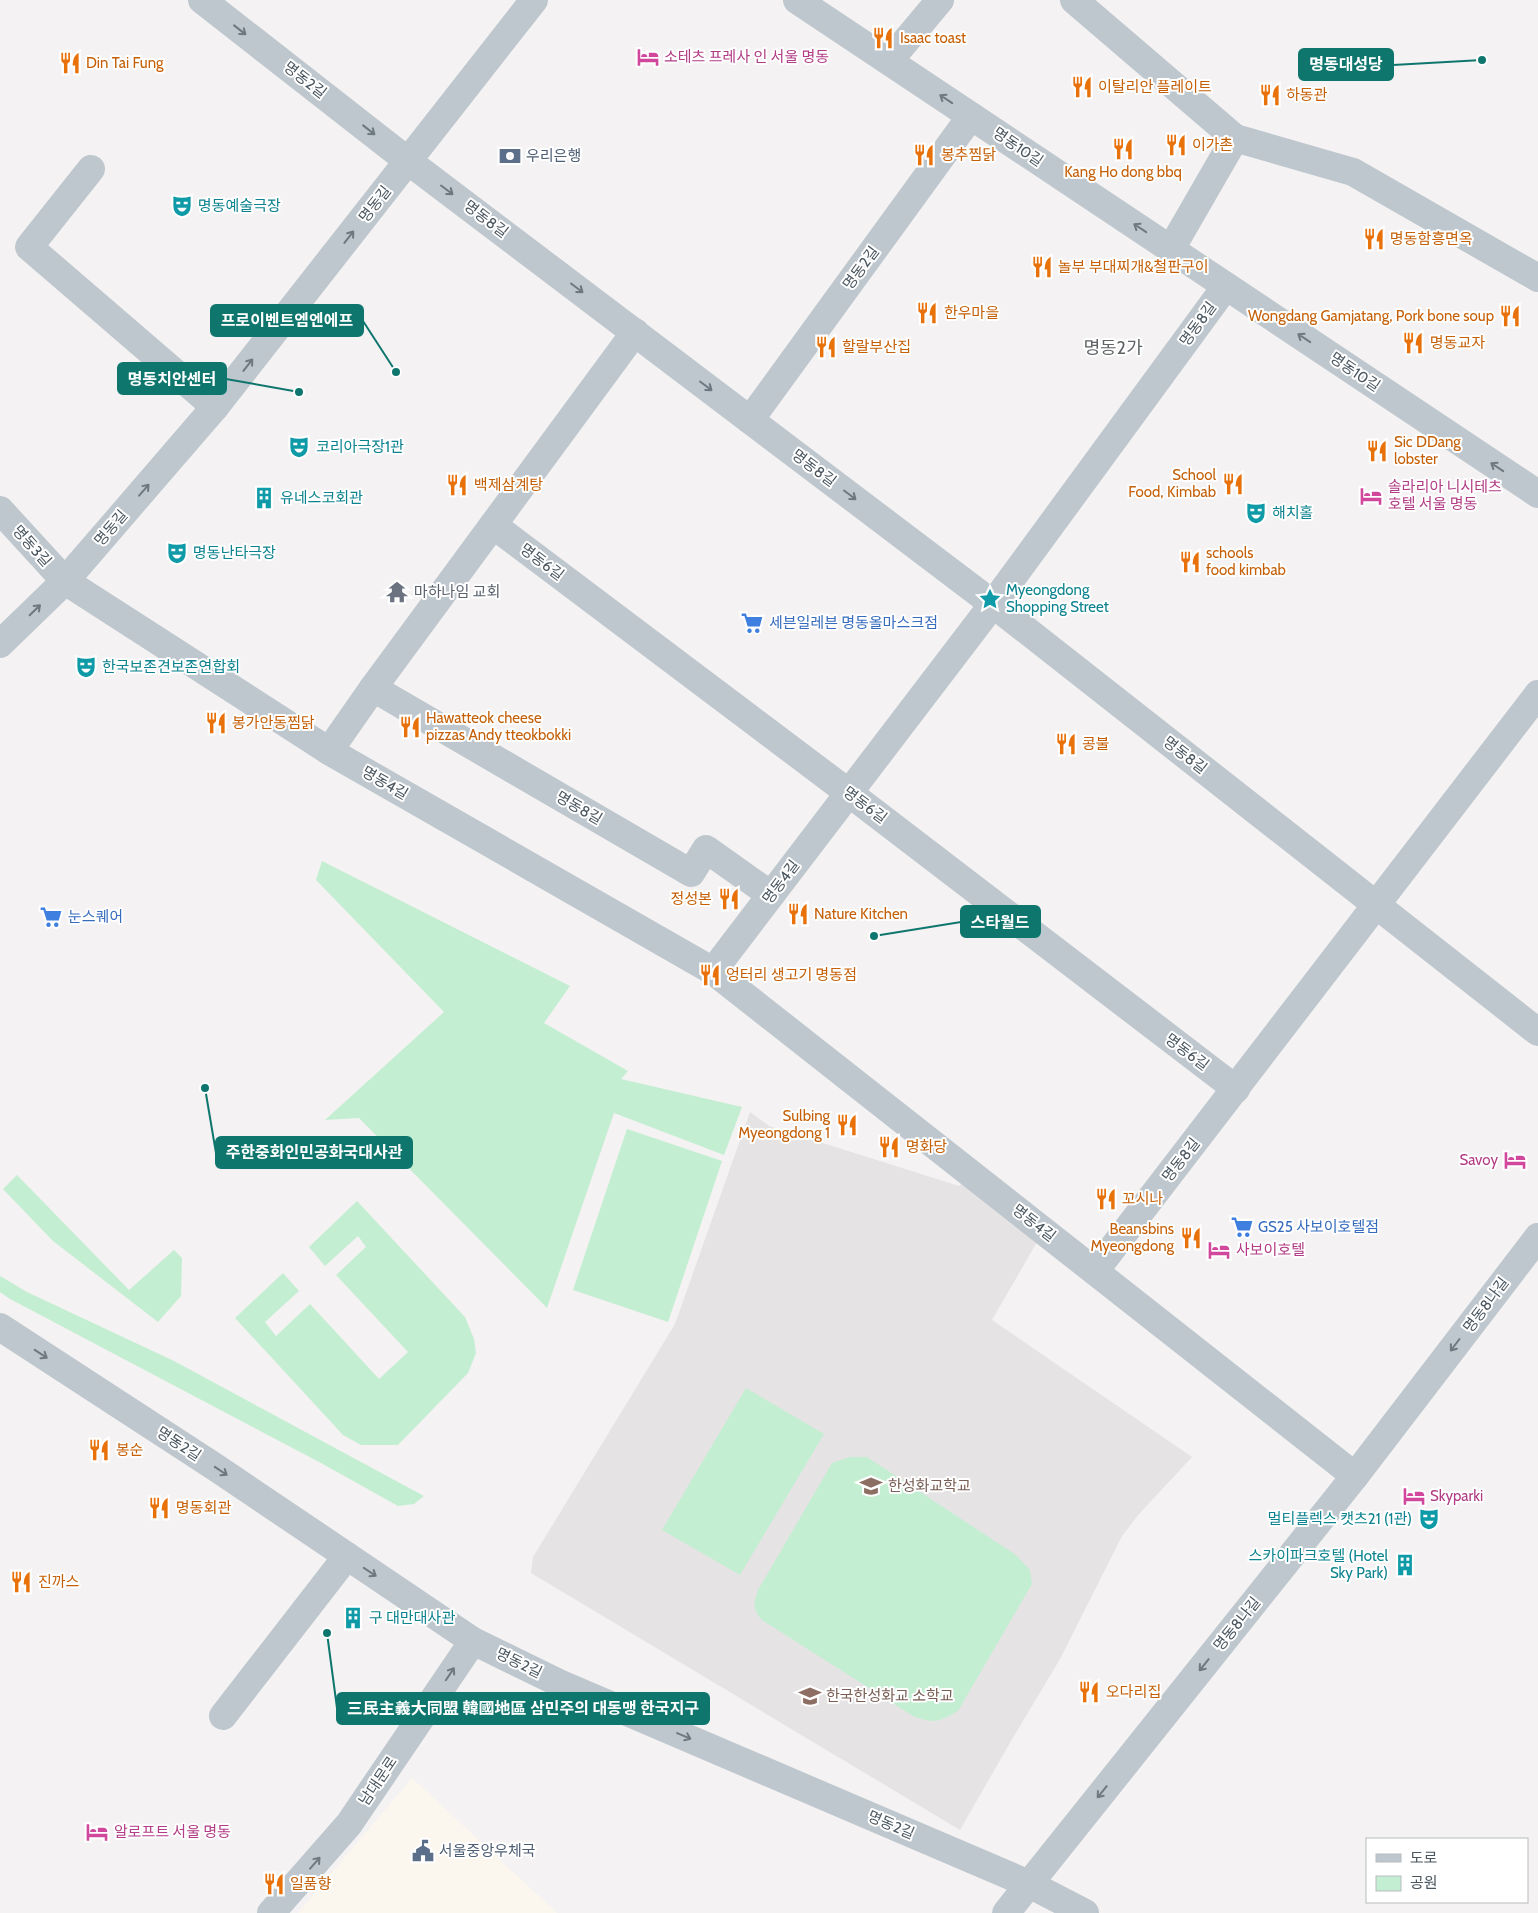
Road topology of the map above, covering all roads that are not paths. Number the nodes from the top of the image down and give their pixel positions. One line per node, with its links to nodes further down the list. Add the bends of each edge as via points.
1 (202, 0): 9 (street, 명동2길, one-way to 9)
2 (534, 0): 9 (street, 명동길)
3 (797, 0): 6 (street, 명동10길)
4 (940, 0): 6 (street)
5 (1074, 0): 8 (street)
6 (889, 61): 7 (street, 명동10길, one-way to 6)
7 (972, 116): 11 (street, 명동10길, one-way to 7); 16 (street, 명동2길)
8 (1235, 138): 11 (street); 12 (street, via 1353,172)
9 (408, 161): 14 (street, 명동8길, one-way to 14); 15 (street, 명동길, one-way to 9)
10 (91, 169): 15 (street, via 29,247)
11 (1171, 249): 13 (street, 명동10길)
12 (1538, 278)
13 (1226, 286): 17 (street, 명동10길, one-way to 13); 21 (street, 명동8길)
14 (635, 332): 16 (street, 명동8길, one-way to 16); 19 (street)
15 (215, 407): 20 (street, 명동길, one-way to 15)
16 (750, 420): 21 (street, 명동8길, one-way to 21)
17 (1538, 494)
18 (0, 510): 20 (street, 명동3길)
19 (493, 525): 23 (street); 26 (street, 명동6길)
20 (65, 581): 22 (street, 명동길, one-way to 20); 25 (street, 명동4길)
21 (993, 604): 26 (street, 명동8길); 28 (street, 명동8길)
22 (0, 644)
23 (373, 688): 25 (street); 27 (street, 명동8길, via 691,874 706,849)
24 (1538, 694): 28 (street, 명동8길)
25 (330, 751): 29 (street, 명동4길)
26 (849, 793): 27 (street, 명동4길); 31 (street, 명동6길)
27 (771, 895): 29 (street, 명동4길)
28 (1377, 906): 30 (street, 명동8길); 31 (street, 명동8길)
29 (714, 971): 33 (street, 명동4길)
30 (1538, 1032)
31 (1236, 1089): 33 (street, 명동8길)
32 (1538, 1237): 35 (street, 명동8나길, one-way to 35)
33 (1095, 1271): 35 (street, 명동4길)
34 (0, 1327): 36 (street, 명동2길, one-way to 36)
35 (1355, 1476): 39 (street, 명동8나길, one-way to 39)
36 (347, 1556): 37 (street, 명동2길, one-way to 37); 38 (street)
37 (473, 1640): 39 (street, 명동2길, one-way to 39, via 559,1683); 40 (street, 남대문로, one-way to 37, via 349,1824)
38 (223, 1716)
39 (1029, 1884): 41 (street, 명동8나길); 42 (street, 명동2길)
40 (271, 1913)
41 (1006, 1913)
42 (1085, 1913)

